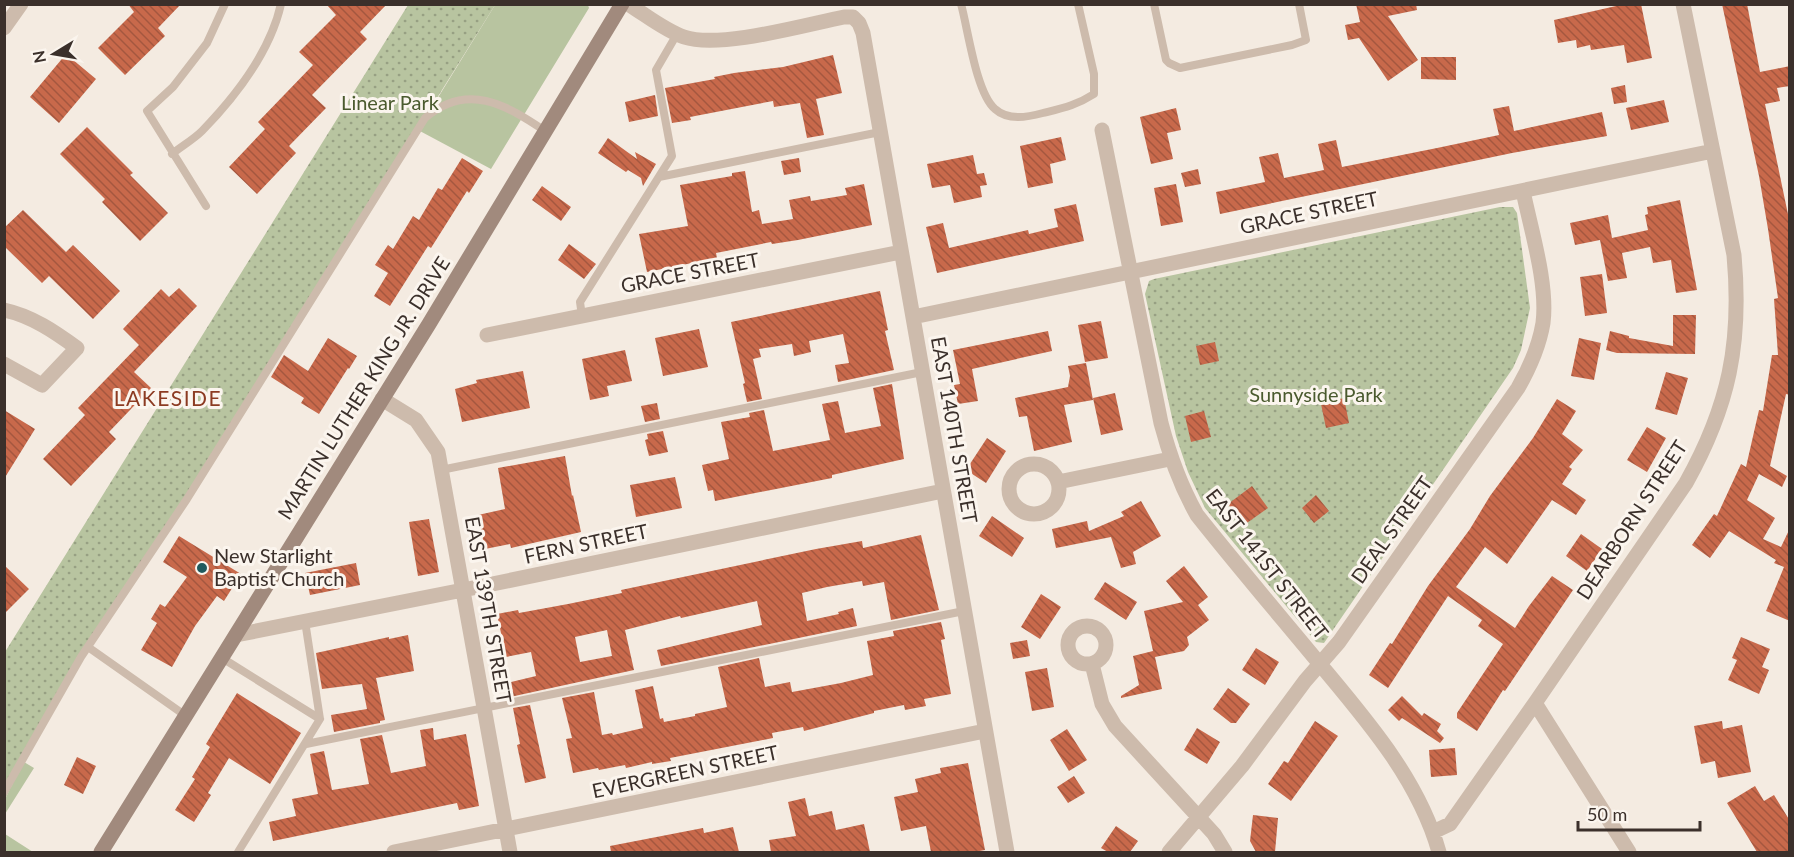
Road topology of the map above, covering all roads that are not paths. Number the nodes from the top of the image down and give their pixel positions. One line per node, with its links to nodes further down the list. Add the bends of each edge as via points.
1 (21, 4): 11 (street)
2 (225, 4): 17 (lane, via 207,43 173,87 147,111)
3 (281, 4): 17 (lane, via 256,66 201,132)
4 (622, 4): 14 (main road, MARTIN LUTHER KING JR. DRIVE)
5 (628, 4): 12 (street)
6 (961, 4): 7 (lane, via 980,83 994,109 1009,116 1027,117 1077,105 1094,94 1094,74)
7 (1078, 4)
8 (1154, 4): 9 (lane, via 1166,60 1179,68 1306,40)
9 (1299, 4)
10 (1683, 4): 16 (street, DEARBORN STREET)
11 (4, 28)
12 (677, 34): 15 (street, EAST 140TH STREET, via 696,40 723,40 853,17 863,33); 18 (lane, via 656,70 672,156)
13 (1102, 130): 22 (street, EAST 141ST STREET)
14 (545, 131): 29 (main road, MARTIN LUTHER KING JR. DRIVE); 38 (lane, via 508,108 472,99 450,102 425,118 193,489)
15 (880, 132): 18 (lane); 21 (street, EAST 140TH STREET)
16 (1713, 151): 19 (street, GRACE STREET); 42 (street, DEARBORN STREET, via 1734,255 1737,291 1737,326 1725,393 1711,434 1686,483)
17 (172, 153): 20 (lane)
18 (659, 177): 24 (lane, via 580,302)
19 (1523, 191): 22 (street, GRACE STREET); 41 (street, DEAL STREET, via 1544,303 1538,346 1530,367)
20 (206, 206)
21 (901, 252): 24 (street, GRACE STREET); 25 (street, EAST 140TH STREET)
22 (1132, 271): 25 (street, GRACE STREET); 30 (street, EAST 141ST STREET)
23 (4, 310): 27 (street, via 32,319 77,348 42,385)
24 (583, 316): 26 (street, GRACE STREET)
25 (913, 317): 28 (street, EAST 140TH STREET)
26 (487, 335)
27 (4, 364)
28 (922, 372): 31 (lane); 33 (street, EAST 140TH STREET)
29 (382, 399): 31 (street, EAST 139TH STREET, via 416,420 438,452); 37 (main road, MARTIN LUTHER KING JR. DRIVE)
30 (1170, 459): 32 (street); 41 (street, EAST 141ST STREET, via 1197,516)
31 (441, 470): 34 (street, EAST 139TH STREET)
32 (1058, 482)
33 (943, 491): 34 (street, FERN STREET); 35 (street, EAST 140TH STREET)
34 (464, 591): 36 (street, FERN STREET); 43 (street, EAST 139TH STREET)
35 (964, 611): 43 (lane); 46 (street, EAST 140TH STREET)
36 (305, 621): 37 (street, FERN STREET); 45 (lane)
37 (236, 635): 39 (main road, MARTIN LUTHER KING JR. DRIVE)
38 (88, 647): 44 (lane); 48 (lane)
39 (222, 658): 44 (main road, MARTIN LUTHER KING JR. DRIVE); 45 (lane)
40 (1092, 664): 49 (street, via 1102,704 1111,721)
41 (1320, 664): 49 (street, DEAL STREET, via 1242,766); 51 (street, EAST 141ST STREET, via 1390,753)
42 (1536, 703): 51 (street, DEARBORN STREET, via 1450,824); 60 (street)
43 (484, 708): 47 (lane); 50 (street, EAST 139TH STREET)
44 (186, 716): 52 (main road, MARTIN LUTHER KING JR. DRIVE)
45 (320, 719): 47 (lane)
46 (985, 731): 50 (street, EVERGREEN STREET); 56 (street, EAST 140TH STREET)
47 (306, 744): 53 (lane)
48 (4, 792)
49 (1197, 816): 57 (street, DEAL STREET); 58 (street)
50 (506, 830): 54 (street, EVERGREEN STREET); 55 (street, EAST 139TH STREET)
51 (1433, 832): 59 (street, EAST 141ST STREET)
52 (101, 852)
53 (238, 852)
54 (394, 852)
55 (510, 852)
56 (1003, 852)
57 (1169, 852)
58 (1225, 852)
59 (1439, 852)
60 (1629, 852)

